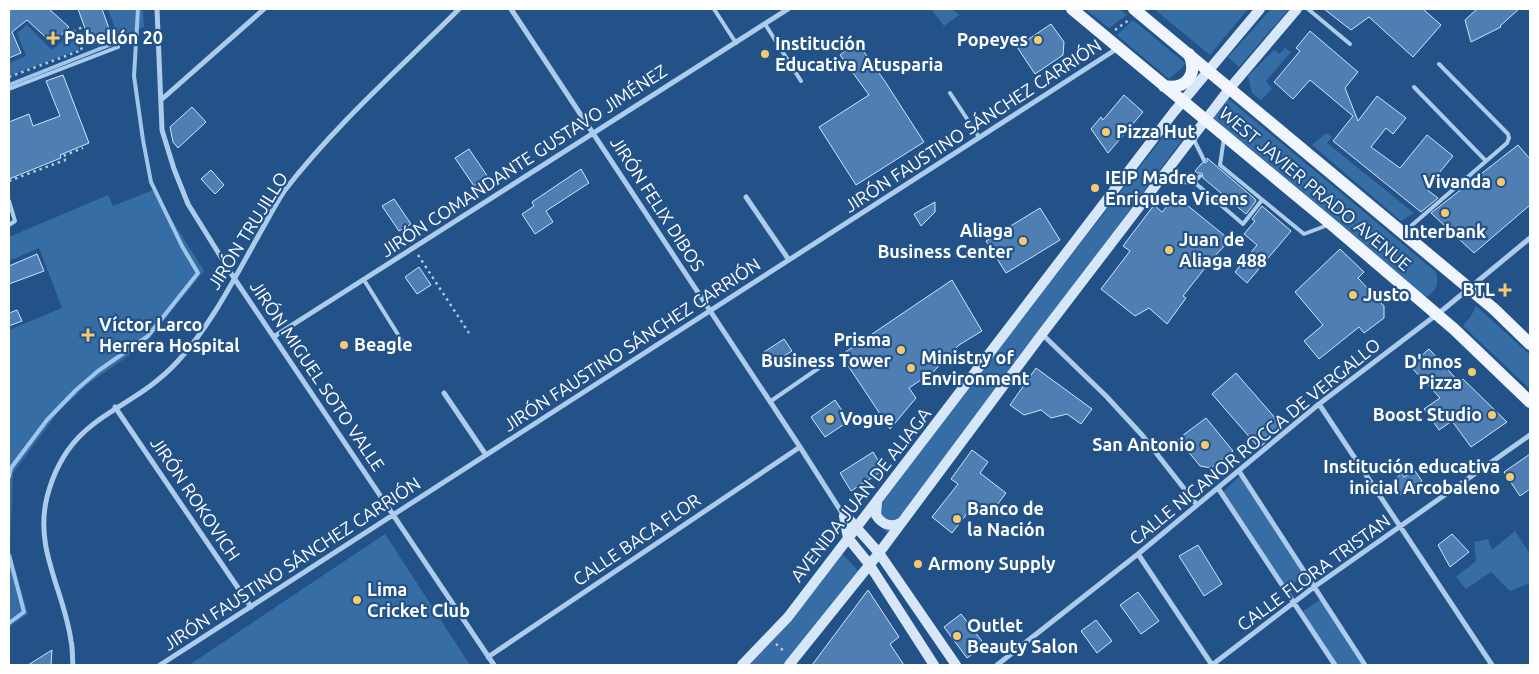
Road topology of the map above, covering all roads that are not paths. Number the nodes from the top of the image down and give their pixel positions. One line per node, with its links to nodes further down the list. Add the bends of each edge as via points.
1 (157, 9): 26 (street, JIRÓN MIGUEL SOTO VALLE)
2 (264, 9): 26 (street)
3 (459, 9): 46 (street, JIRÓN TRUJILLO, via 332,135 284,192)
4 (511, 9): 29 (street, JIRÓN FELIX DIBOS)
5 (714, 9): 13 (lane)
6 (786, 9): 12 (street, JIRÓN COMANDANTE GUSTAVO JIMÉNEZ)
7 (1072, 9): 16 (main road, WEST JAVIER PRADO AVENUE)
8 (1260, 9): 19 (main road, AVENIDA JUAN DE ALIAGA)
9 (1297, 9): 23 (main road)
10 (1308, 9): 14 (lane)
11 (1137, 12): 17 (main road)
12 (765, 24): 13 (street, JIRÓN COMANDANTE GUSTAVO JIMÉNEZ); 20 (lane)
13 (736, 43): 29 (street, JIRÓN COMANDANTE GUSTAVO JIMÉNEZ)
14 (1350, 44)
15 (118, 46): 24 (lane)
16 (1119, 48): 21 (main road, WEST JAVIER PRADO AVENUE); 31 (street, JIRÓN FAUSTINO SÁNCHEZ CARRIÓN)
17 (1188, 54): 19 (main road); 21 (main road, via 1192,62 1189,79 1178,86)
18 (1439, 64): 34 (lane, via 1508,134 1507,143)
19 (1208, 70): 23 (main road, WEST JAVIER PRADO AVENUE); 27 (main road, AVENIDA JUAN DE ALIAGA)
20 (801, 81)
21 (1164, 86): 27 (main road, WEST JAVIER PRADO AVENUE)
22 (1414, 87): 34 (lane)
23 (1230, 88): 28 (main road); 43 (main road, WEST JAVIER PRADO AVENUE)
24 (9, 89)
25 (950, 93): 31 (lane)
26 (161, 100): 46 (street, JIRÓN MIGUEL SOTO VALLE, via 162,130 188,204)
27 (1183, 101): 28 (main road, WEST JAVIER PRADO AVENUE); 66 (main road, AVENIDA JUAN DE ALIAGA)
28 (1206, 120): 30 (main road, WEST JAVIER PRADO AVENUE); 32 (main road)
29 (594, 133): 47 (street, JIRÓN COMANDANTE GUSTAVO JIMÉNEZ); 49 (street, JIRÓN FELIX DIBOS)
30 (1224, 135): 39 (lane, via 1217,165); 41 (main road, WEST JAVIER PRADO AVENUE)
31 (980, 137): 45 (street, JIRÓN FAUSTINO SÁNCHEZ CARRIÓN)
32 (1193, 137): 33 (lane); 37 (main road)
33 (1204, 160)
34 (1486, 161): 43 (lane)
35 (1200, 176): 36 (lane)
36 (1194, 182): 37 (lane); 39 (lane, via 1243,224)
37 (1158, 183): 51 (main road)
38 (746, 197): 45 (street)
39 (1262, 200): 41 (lane, via 1304,234)
40 (9, 201): 42 (lane, via 15,221)
41 (1331, 224): 50 (main road, WEST JAVIER PRADO AVENUE)
42 (9, 225)
43 (1402, 234): 48 (main road, WEST JAVIER PRADO AVENUE)
44 (1530, 238): 48 (street, CALLE NICANOR ROCCA DE VERGALLO)
45 (789, 260): 49 (street, JIRÓN FAUSTINO SÁNCHEZ CARRIÓN)
46 (234, 278): 52 (street, JIRÓN MIGUEL SOTO VALLE); 60 (street, JIRÓN TRUJILLO, via 213,316 178,361 152,384)
47 (364, 280): 52 (street, JIRÓN COMANDANTE GUSTAVO JIMÉNEZ); 54 (lane)
48 (1468, 288): 50 (street, CALLE NICANOR ROCCA DE VERGALLO); 53 (main road, WEST JAVIER PRADO AVENUE)
49 (711, 310): 57 (street, JIRÓN FELIX DIBOS); 63 (street, JIRÓN FAUSTINO SÁNCHEZ CARRIÓN)
50 (1437, 315): 58 (main road, WEST JAVIER PRADO AVENUE); 59 (street, CALLE NICANOR ROCCA DE VERGALLO)
51 (1042, 334): 67 (street, via 1142,435); 70 (main road)
52 (274, 336): 68 (street, JIRÓN MIGUEL SOTO VALLE)
53 (1530, 342)
54 (407, 349)
55 (829, 360): 57 (lane)
56 (444, 393): 63 (street)
57 (770, 401): 62 (street, JIRÓN FELIX DIBOS)
58 (1530, 402)
59 (1319, 404): 64 (street, CALLE NICANOR ROCCA DE VERGALLO); 71 (street)
60 (115, 407): 79 (street, JIRÓN ROKOVICH); 82 (street, JIRÓN TRUJILLO, via 70,446 51,484 44,510 45,544 68,626)
61 (1530, 435): 71 (street, CALLE FLORA TRISTAN)
62 (800, 446): 69 (street, JIRÓN FELIX DIBOS); 80 (street, CALLE BACA FLOR)
63 (486, 455): 68 (street, JIRÓN FAUSTINO SÁNCHEZ CARRIÓN)
64 (1239, 471): 65 (street, CALLE NICANOR ROCCA DE VERGALLO); 77 (street)
65 (1218, 488): 67 (street, CALLE NICANOR ROCCA DE VERGALLO); 78 (street)
66 (877, 502): 70 (main road, via 876,515 886,525); 72 (main road, AVENIDA JUAN DE ALIAGA)
67 (1197, 505): 75 (street, CALLE NICANOR ROCCA DE VERGALLO)
68 (394, 515): 79 (street, JIRÓN FAUSTINO SÁNCHEZ CARRIÓN); 80 (street, JIRÓN MIGUEL SOTO VALLE)
69 (844, 516): 72 (main road); 73 (main road)
70 (903, 521): 74 (main road)
71 (1400, 527): 77 (street, CALLE FLORA TRISTAN); 92 (street)
72 (857, 528): 73 (main road, AVENIDA JUAN DE ALIAGA); 74 (main road)
73 (848, 538): 76 (main road); 85 (main road, AVENIDA JUAN DE ALIAGA, via 788,617)
74 (879, 553): 76 (main road); 87 (main road)
75 (1138, 554): 88 (street, CALLE NICANOR ROCCA DE VERGALLO); 89 (street)
76 (869, 564): 81 (main road); 86 (main road)
77 (1314, 587): 78 (street, CALLE FLORA TRISTAN); 91 (street)
78 (1294, 603): 89 (street, CALLE FLORA TRISTAN); 90 (street)
79 (251, 607): 83 (street, JIRÓN FAUSTINO SÁNCHEZ CARRIÓN)
80 (488, 657): 84 (street, JIRÓN MIGUEL SOTO VALLE)
81 (791, 662)
82 (72, 665)
83 (160, 665)
84 (494, 665)
85 (742, 665)
86 (934, 665)
87 (956, 665)
88 (997, 665)
89 (1212, 665)
90 (1335, 665)
91 (1365, 665)
92 (1492, 665)

